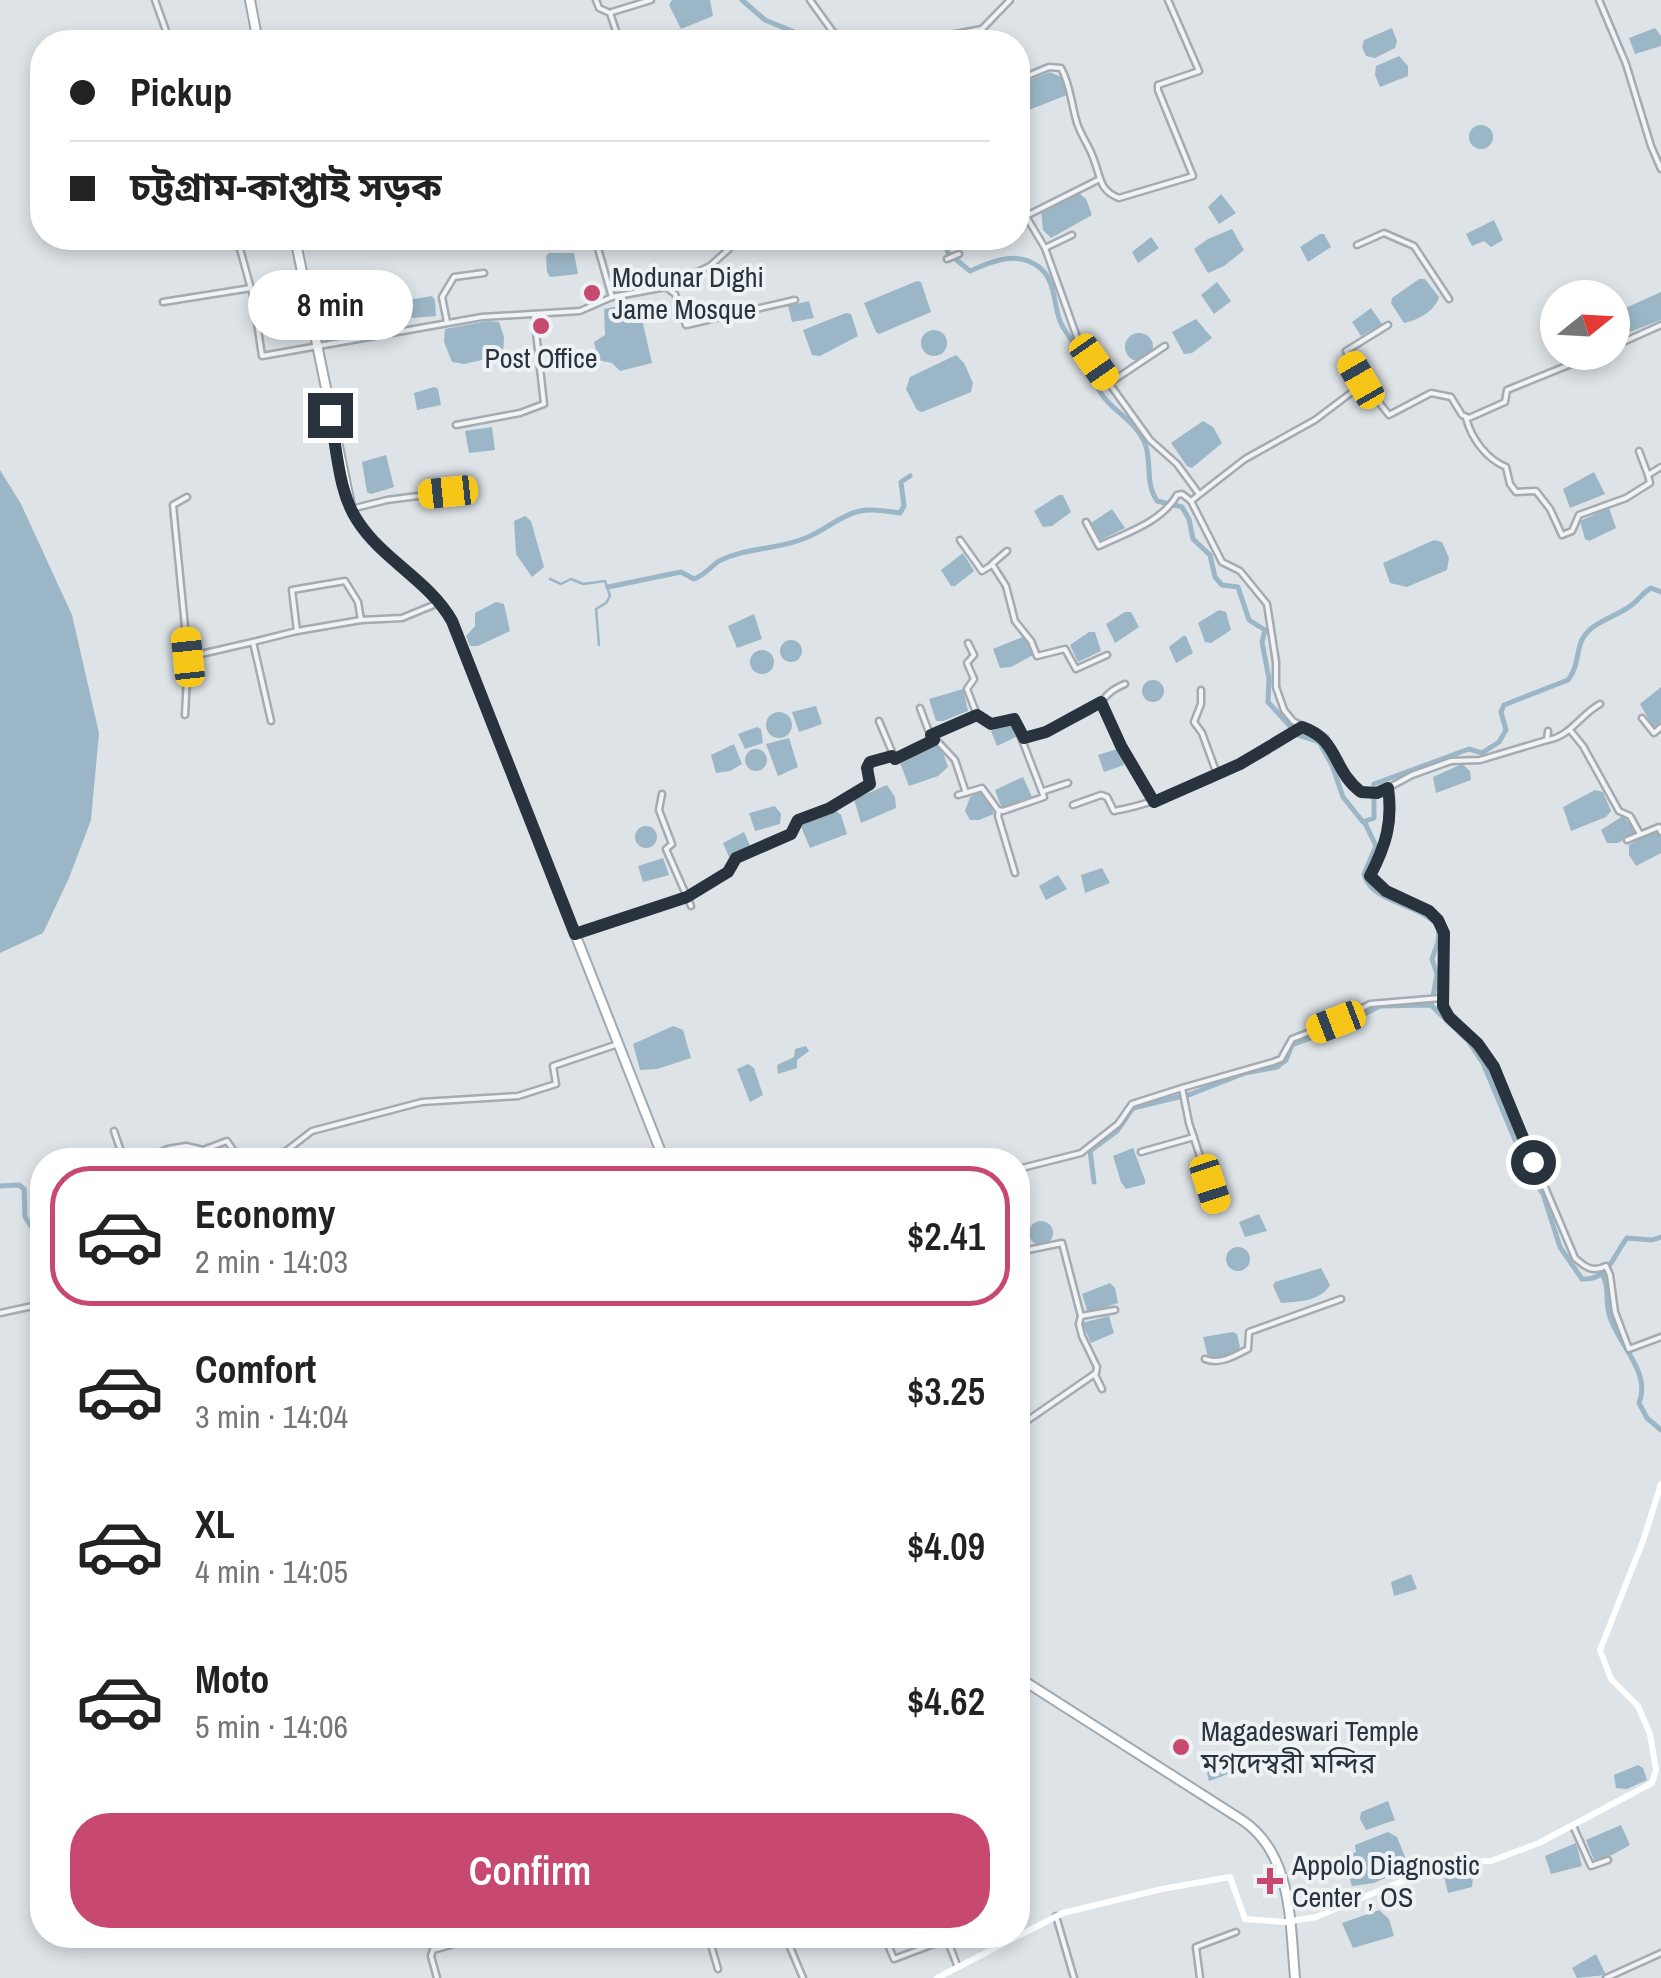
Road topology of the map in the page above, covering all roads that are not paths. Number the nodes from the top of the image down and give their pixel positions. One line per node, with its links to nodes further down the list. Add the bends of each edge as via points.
1 (155, 0): 11 (street)
2 (250, 0): 12 (main road)
3 (596, 0): 9 (street)
4 (651, 0): 9 (street)
5 (810, 0): 14 (street)
6 (1010, 0): 10 (street)
7 (1168, 0): 18 (street, via 1199,71 1164,80 1158,90 1193,176 1119,198)
8 (1599, 0): 17 (street)
9 (610, 13): 13 (street)
10 (982, 29): 15 (street)
11 (166, 30)
12 (256, 30)
13 (616, 30)
14 (832, 30)
15 (977, 30)
16 (1030, 75): 18 (street, via 1061,68)
17 (1661, 169)
18 (1098, 180): 19 (street)
19 (1030, 214)
20 (1030, 223): 23 (street)
21 (1072, 235): 23 (street)
22 (1357, 245): 35 (street, via 1384,233 1414,246)
23 (1045, 248): 45 (street, via 1078,340)
24 (239, 250): 32 (street)
25 (298, 250): 42 (main road)
26 (598, 250): 33 (street)
27 (727, 250): 31 (street)
28 (959, 254): 29 (street)
29 (947, 260)
30 (484, 273): 38 (street, via 454,277 442,298)
31 (666, 286): 33 (street); 34 (street, via 686,325)
32 (250, 288): 36 (street); 42 (street, via 262,356)
33 (612, 296): 37 (street, via 580,311)
34 (794, 300)
35 (1449, 300)
36 (162, 302)
37 (534, 314): 38 (street); 48 (street, via 544,404)
38 (447, 322): 42 (street)
39 (1388, 325): 46 (street, via 1346,351)
40 (1661, 325): 41 (street)
41 (1630, 339)
42 (318, 346): 56 (main road)
43 (1165, 346): 45 (street)
44 (1556, 370): 47 (street, via 1507,390 1505,402)
45 (1109, 383): 53 (street)
46 (1364, 385): 47 (street, via 1389,415 1431,394 1451,397); 53 (street)
47 (1466, 418): 51 (street, via 1476,442 1504,464 1512,488 1536,491 1562,535 1579,515 1650,483)
48 (456, 425)
49 (1639, 450): 51 (street)
50 (1661, 467): 51 (street)
51 (1648, 476)
52 (448, 492): 56 (street)
53 (1199, 494): 55 (street)
54 (187, 497): 67 (street, via 172,505)
55 (1191, 501): 57 (street, via 1177,495 1171,507 1099,546); 78 (street, via 1222,562 1240,571 1267,604 1278,700)
56 (351, 508): 61 (main road, via 378,544)
57 (1086, 522)
58 (960, 540): 60 (street, via 982,572)
59 (1007, 551): 60 (street)
60 (992, 564): 66 (street, via 1037,656 1065,648 1076,669)
61 (440, 602): 62 (street, via 402,618); 102 (main road)
62 (362, 620): 63 (street); 63 (street, via 345,580 292,590)
63 (297, 631): 64 (street)
64 (253, 642): 67 (street); 76 (street)
65 (968, 644): 74 (street, via 974,679 967,690)
66 (1107, 654)
67 (188, 657): 73 (street)
68 (1125, 684): 70 (street)
69 (1201, 690): 86 (street, via 1194,722)
70 (1101, 702): 83 (street); 93 (street)
71 (1600, 704): 80 (street)
72 (920, 708): 82 (street)
73 (185, 715)
74 (977, 715): 82 (street); 83 (street, via 991,724 1014,719)
75 (1642, 718): 79 (street, via 1654,733)
76 (270, 721)
77 (878, 721): 85 (street)
78 (1302, 727): 86 (street); 88 (street, via 1325,738 1354,786 1374,793)
79 (1661, 727)
80 (1570, 730): 84 (street); 97 (street)
81 (1548, 731): 84 (street)
82 (932, 737): 85 (street); 90 (street, via 955,760)
83 (1024, 738): 89 (street)
84 (1546, 740): 88 (street, via 1480,760 1451,761)
85 (892, 756): 100 (street, via 868,765 870,784 798,820 791,834 736,858 725,874)
86 (1217, 774): 93 (street)
87 (1068, 783): 89 (street)
88 (1388, 788): 103 (street, via 1390,832 1370,876 1438,920 1444,933)
89 (1042, 792): 95 (street, via 1044,797)
90 (966, 793): 92 (street); 95 (street, via 982,788)
91 (662, 794): 100 (street, via 659,810 672,844 666,849)
92 (958, 795)
93 (1154, 802): 94 (street, via 1114,811 1101,795)
94 (1073, 805)
95 (1000, 810): 99 (street)
96 (1661, 832): 97 (street, via 1659,827)
97 (1640, 834): 98 (street)
98 (1627, 840)
99 (1015, 874)
100 (687, 896): 101 (street); 102 (street)
101 (692, 906)
102 (575, 934): 104 (main road)
103 (1442, 998): 105 (street, via 1370,1004 1292,1038 1274,1062); 122 (street, via 1449,1017 1494,1067 1575,1258 1587,1269 1606,1266 1629,1350)
104 (620, 1043): 111 (street, via 553,1066 556,1084 518,1096 422,1102 312,1132); 112 (main road)
105 (1182, 1088): 107 (street); 114 (street, via 1132,1104 1081,1152)
106 (114, 1131): 108 (street)
107 (1194, 1137): 113 (street); 115 (street)
108 (120, 1148)
109 (209, 1148): 110 (street, via 228,1141)
110 (234, 1148)
111 (290, 1148)
112 (659, 1148)
113 (1141, 1152)
114 (1030, 1166)
115 (1218, 1208)
116 (1030, 1250): 121 (street, via 1062,1243)
117 (1340, 1299): 123 (street, via 1249,1332 1248,1349 1232,1357)
118 (30, 1307): 120 (street)
119 (1114, 1310): 121 (street)
120 (0, 1313)
121 (1081, 1316): 124 (street)
122 (1661, 1337)
123 (1205, 1359)
124 (1094, 1374): 125 (street); 126 (street)
125 (1102, 1389)
126 (1030, 1419)
127 (1661, 1484): 129 (main road, via 1600,1650 1611,1680 1638,1706 1656,1778)
128 (1030, 1685): 132 (main road, via 1256,1831 1276,1863)
129 (1572, 1825): 130 (street, via 1592,1866); 132 (main road, via 1503,1858 1434,1868)
130 (1608, 1860)
131 (1056, 1916): 132 (main road, via 1230,1877 1245,1919); 133 (main road); 148 (street)
132 (1292, 1922): 150 (main road)
133 (1030, 1930)
134 (1236, 1932): 149 (street, via 1196,1948)
135 (441, 1948): 145 (street, via 431,1956)
136 (712, 1948): 144 (street)
137 (790, 1948): 146 (street)
138 (890, 1948): 139 (street, via 894,1958)
139 (921, 1948)
140 (950, 1948): 143 (street)
141 (995, 1948): 143 (main road)
142 (1661, 1952): 151 (street)
143 (958, 1967): 147 (main road)
144 (718, 1969)
145 (437, 1978)
146 (803, 1978)
147 (937, 1978)
148 (1074, 1978)
149 (1200, 1978)
150 (1295, 1978)
151 (1606, 1978)

